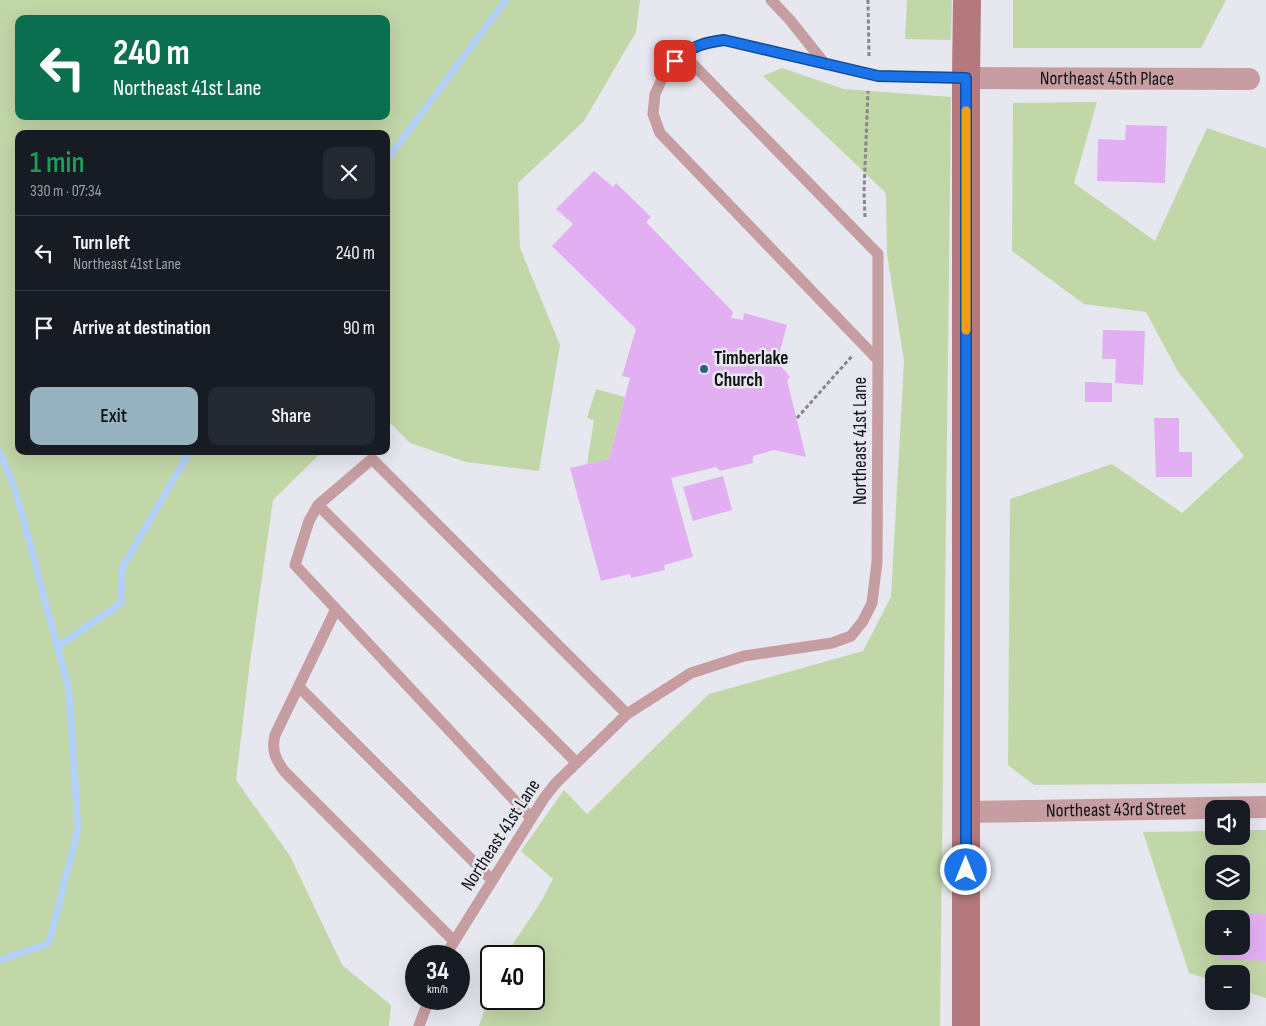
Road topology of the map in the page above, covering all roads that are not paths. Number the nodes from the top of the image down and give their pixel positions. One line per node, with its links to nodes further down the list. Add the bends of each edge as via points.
1 (771, 0): 4 (lane)
2 (967, 0): 5 (street)
3 (683, 54): 4 (lane, Northeast 41st Lane, via 704,43 724,40); 7 (lane, via 878,254); 7 (lane, Northeast 41st Lane, via 667,68 655,94 653,114 660,134)
4 (825, 64): 5 (lane, Northeast 41st Lane, via 878,76)
5 (966, 78): 6 (street, Northeast 45th Place); 14 (street)
6 (1249, 80)
7 (878, 360): 11 (lane, Northeast 41st Lane, via 877,562 872,603 863,621 852,636 832,643 744,656 691,673)
8 (318, 505): 9 (lane, via 308,521 295,565); 11 (lane, via 372,459); 12 (lane)
9 (336, 609): 10 (lane); 15 (lane)
10 (299, 687): 16 (lane); 17 (lane, via 273,742 277,762)
11 (627, 714): 12 (lane, Northeast 41st Lane)
12 (577, 763): 15 (lane, Northeast 41st Lane, via 544,798)
13 (1266, 807): 14 (street, Northeast 43rd Street)
14 (966, 812): 21 (street)
15 (531, 818): 16 (lane, Northeast 41st Lane)
16 (492, 880): 17 (lane, Northeast 41st Lane)
17 (454, 941): 18 (lane, Northeast 41st Lane)
18 (452, 945)
19 (425, 1010): 20 (lane)
20 (419, 1026)
21 (966, 1026)

